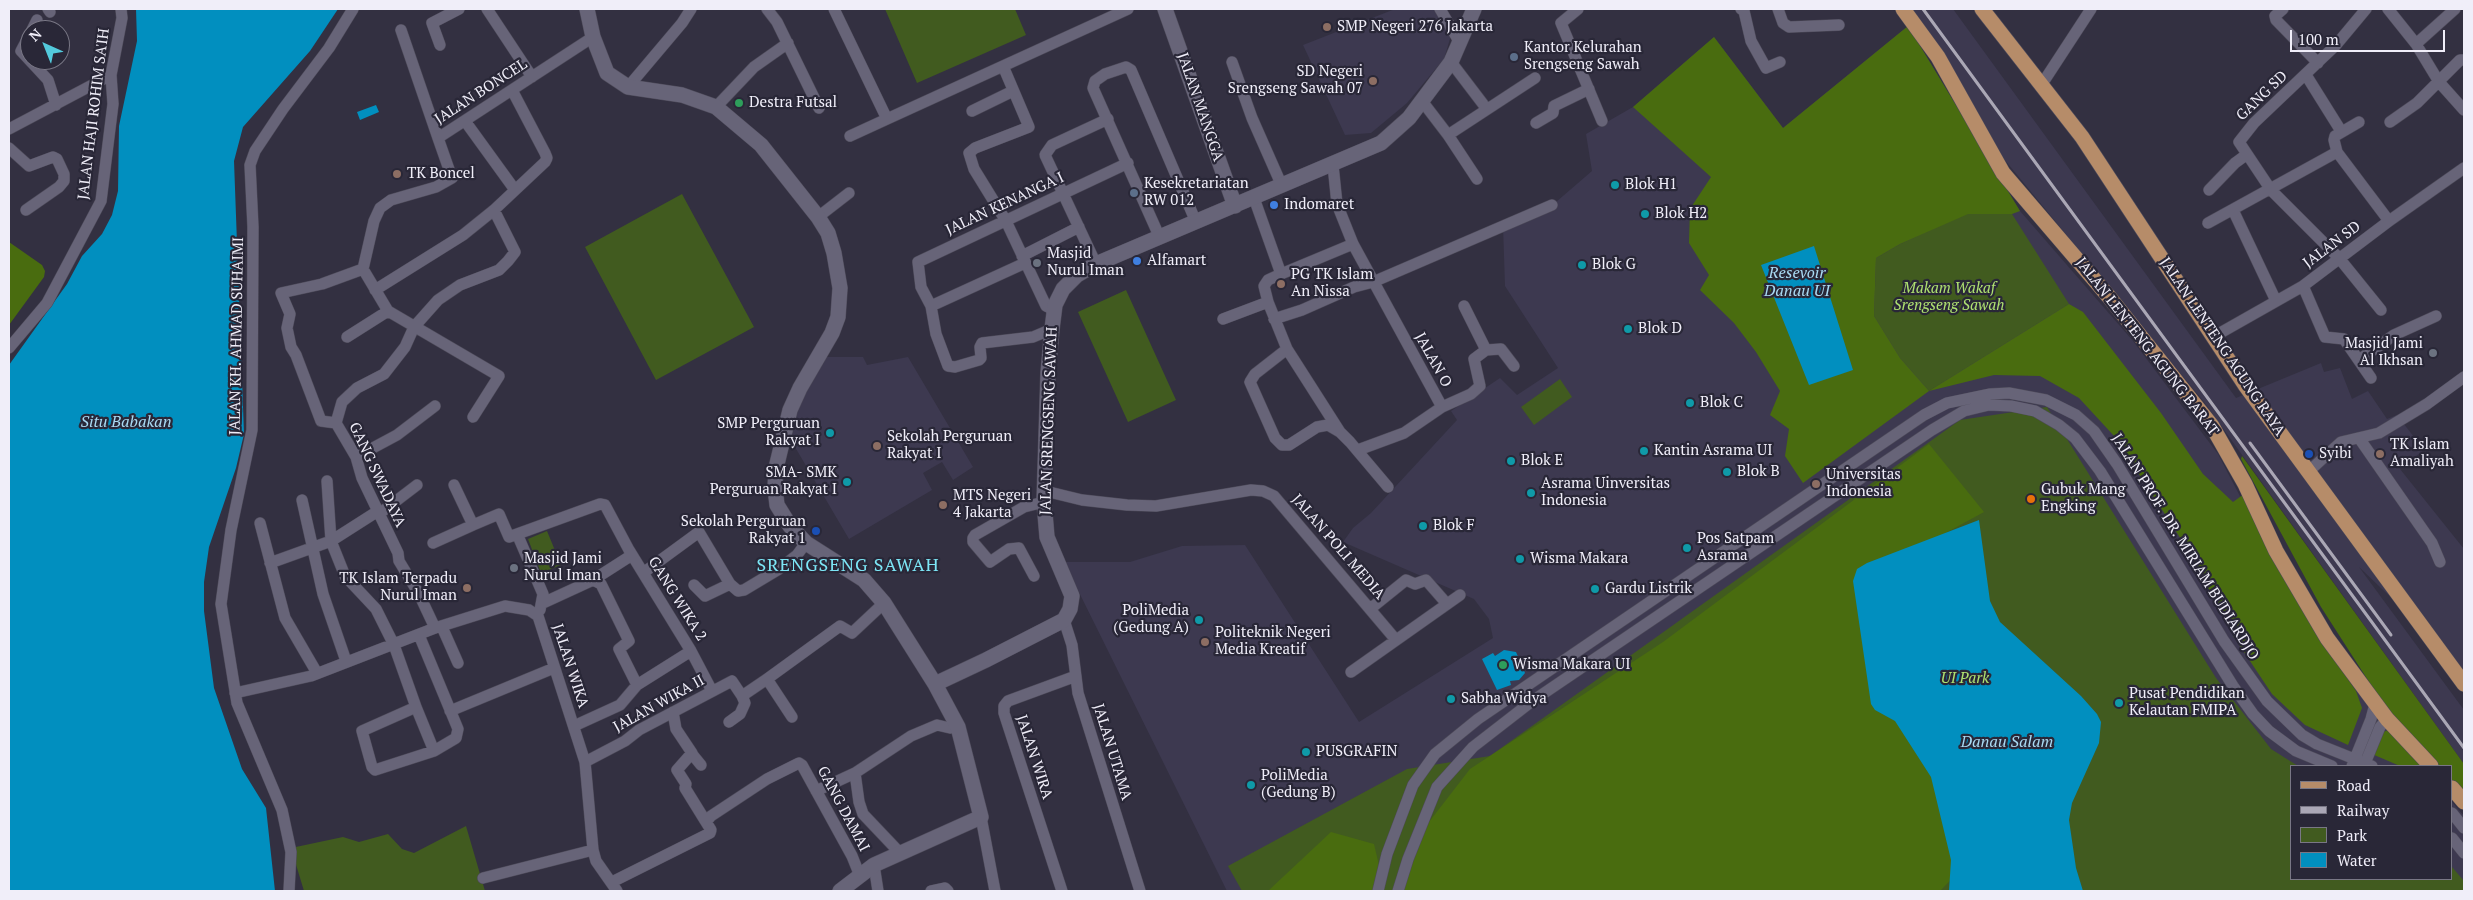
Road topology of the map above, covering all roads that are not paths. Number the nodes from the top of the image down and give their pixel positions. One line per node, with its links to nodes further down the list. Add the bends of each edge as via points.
1 (121, 9): 38 (street, JALAN HAJI ROHIM SA'IH)
2 (353, 9): 178 (street, JALAN KH. AHMAD SUHAIMI, via 255,151 250,165 253,227 252,430 231,530 221,604)
3 (456, 9): 29 (street, via 432,23)
4 (487, 9): 39 (street)
5 (587, 9): 25 (street)
6 (691, 9): 43 (street)
7 (767, 9): 26 (street)
8 (834, 9): 55 (street)
9 (1128, 9): 35 (street)
10 (1165, 9): 81 (street, JALAN MANGGA)
11 (1440, 9): 27 (street)
12 (1474, 9): 27 (street, JALAN SRENGSENG SAWAH)
13 (1578, 9): 45 (street, via 1561,23)
14 (1741, 9): 33 (street, via 1751,41 1766,68)
15 (1778, 9): 23 (street, via 1782,21 1789,27)
16 (1903, 9): 181 (main road, JALAN LENTENG AGUNG BARAT, via 1938,57 2002,173 2110,298 2212,426 2305,603)
17 (1982, 9): 42 (main road, JALAN LENTENG AGUNG RAYA)
18 (2091, 9): 42 (street)
19 (2283, 9): 34 (street, via 2275,16 2276,20)
20 (2366, 9): 34 (street, GANG SD)
21 (2388, 9): 28 (street)
22 (2455, 9): 28 (street)
23 (1839, 25)
24 (401, 30): 65 (street)
25 (593, 37): 39 (street, JALAN BONCEL); 43 (street, via 608,73)
26 (788, 43): 50 (street, via 754,67); 51 (street)
27 (1460, 44): 32 (street, JALAN SRENGSENG SAWAH)
28 (2416, 44): 41 (street)
29 (440, 45)
30 (2464, 60): 41 (street, via 2460,60)
31 (1232, 62): 73 (street)
32 (1451, 62): 47 (street, JALAN SRENGSENG SAWAH); 48 (street)
33 (1780, 62)
34 (2318, 63): 37 (street, GANG SD)
35 (1003, 66): 46 (street); 55 (street)
36 (39, 70): 49 (street, via 48,80)
37 (2306, 75): 62 (street, GANG SD); 68 (street, GANG SD, via 2240,139)
38 (111, 76): 49 (street); 115 (street, JALAN HAJI ROHIM SA'IH, via 113,104 101,201 47,302)
39 (532, 77): 44 (street, JALAN BONCEL)
40 (1536, 78): 63 (street)
41 (2439, 82): 52 (street); 59 (street)
42 (2042, 84): 114 (main road, JALAN LENTENG AGUNG RAYA, via 2082,137)
43 (628, 87): 50 (street, via 682,95)
44 (512, 90): 56 (street, JALAN BONCEL); 74 (street, via 547,158)
45 (1588, 90): 57 (street); 60 (street, via 1554,106 1553,113)
46 (1013, 91): 53 (street); 86 (street, via 1029,127 969,153 974,169)
47 (1422, 101): 63 (street); 70 (street, JALAN SRENGSENG SAWAH, via 1407,120 1380,143)
48 (1482, 104)
49 (56, 105): 61 (street)
50 (716, 107): 85 (street, via 761,144)
51 (819, 108)
52 (2464, 110)
53 (972, 111)
54 (1108, 118): 69 (street); 78 (street, via 1052,145 1046,155); 88 (street, via 1093,88 1095,81 1126,67 1131,70)
55 (887, 119): 64 (street)
56 (465, 121): 65 (street, JALAN BONCEL); 74 (street)
57 (1602, 121)
58 (2359, 122): 62 (street)
59 (2390, 122)
60 (1536, 123)
61 (9, 129)
62 (2341, 131): 67 (street, via 2334,140)
63 (1448, 135): 72 (street)
64 (850, 136)
65 (438, 138): 96 (street, JALAN BONCEL, via 452,178 436,187 391,200 380,208)
66 (9, 148): 82 (street, via 29,166 53,157 64,174 64,181 58,187)
67 (2337, 152): 76 (street); 87 (street)
68 (2246, 155): 75 (street); 76 (street)
69 (1128, 163): 78 (street, JALAN KENANGA I); 91 (street)
70 (1333, 165): 73 (street, JALAN SRENGSENG SAWAH); 92 (street, JALAN O, via 1337,204)
71 (2464, 168): 87 (street, JALAN SD)
72 (1477, 180)
73 (1282, 186): 79 (street, JALAN SRENGSENG SAWAH)
74 (515, 190): 83 (street)
75 (2209, 190)
76 (2271, 190): 84 (street); 93 (street)
77 (849, 193): 85 (street)
78 (1064, 193): 86 (street, JALAN KENANGA I); 90 (street)
79 (1254, 198): 81 (street, JALAN SRENGSENG SAWAH); 97 (street)
80 (1552, 205): 98 (street)
81 (1235, 206): 88 (street, JALAN SRENGSENG SAWAH)
82 (26, 210)
83 (494, 210): 100 (street, via 432,256); 111 (street, GANG SWADAYA, via 515,252 499,270 460,285 438,300)
84 (2233, 210): 89 (street); 101 (street)
85 (818, 216): 145 (street, via 834,253 840,288 838,317 790,410 776,468 775,488 777,505)
86 (1006, 221): 94 (street); 103 (street, JALAN KENANGA I, via 918,262 921,287)
87 (2389, 221): 93 (street, JALAN SD)
88 (1196, 222): 91 (street, JALAN SRENGSENG SAWAH)
89 (2208, 223)
90 (1079, 227): 94 (street); 95 (street)
91 (1160, 238): 95 (street, JALAN SRENGSENG SAWAH)
92 (1353, 244): 97 (street); 98 (street, JALAN O)
93 (2338, 258): 99 (street, JALAN SD); 106 (street)
94 (1024, 259): 103 (street); 105 (street, via 1046,306)
95 (1096, 264): 105 (street, JALAN SRENGSENG SAWAH, via 1068,283)
96 (363, 269): 100 (street); 125 (street, via 322,284 281,293 290,314 287,328 291,346 322,421)
97 (1281, 274): 102 (street, via 1268,280 1264,286)
98 (1373, 282): 110 (street); 123 (street, JALAN O)
99 (2303, 286): 101 (street, JALAN SD); 118 (street, via 2326,337 2344,339)
100 (376, 290): 107 (street)
101 (2276, 301): 114 (street, JALAN SD)
102 (1268, 302): 109 (street); 110 (street)
103 (931, 306): 112 (street, via 936,334 948,366 955,367 982,358 980,344 1033,336)
104 (1464, 306): 117 (street)
105 (1054, 310): 112 (street, JALAN SRENGSENG SAWAH)
106 (2381, 310)
107 (388, 311): 111 (street); 113 (street)
108 (2436, 316): 118 (street, via 2394,335)
109 (1223, 319)
110 (1274, 319): 116 (street)
111 (414, 327): 124 (street, via 499,376); 125 (street, GANG SWADAYA, via 384,374 357,388 342,402)
112 (1052, 329): 137 (street, JALAN SRENGSENG SAWAH)
113 (347, 337)
114 (2213, 337): 130 (main road, JALAN LENTENG AGUNG RAYA)
115 (9, 348)
116 (1287, 349): 126 (street); 126 (street, via 1255,374 1250,382 1275,438 1282,445 1289,445 1317,427 1328,425)
117 (1486, 350): 119 (street, via 1501,349); 123 (street, via 1474,360 1480,386 1472,394)
118 (2359, 360): 121 (street)
119 (1514, 366)
120 (2464, 377): 127 (street, via 2384,430)
121 (2371, 378)
122 (435, 406): 129 (street, via 397,435)
123 (1442, 407): 128 (street, JALAN O, via 1404,433)
124 (473, 417)
125 (336, 423): 129 (street, GANG SWADAYA)
126 (1340, 432): 128 (street)
127 (2359, 438): 130 (street, via 2341,442); 148 (street, via 2432,543)
128 (1358, 450): 135 (street)
129 (356, 457): 139 (street, GANG SWADAYA)
130 (2308, 472): 175 (main road, JALAN LENTENG AGUNG RAYA)
131 (1837, 474): 136 (street); 180 (street, JALAN PROF. DR. MIRIAM BUDIARDJO, via 1947,403 1980,395 2009,394 2036,397 2059,405 2076,415 2104,444 2224,641); 193 (street, JALAN PROF. DR. MIRIAM BUDIARDJO, via 1478,719)
132 (328, 481): 143 (street)
133 (417, 485): 139 (street)
134 (454, 485): 141 (street)
135 (1388, 487)
136 (1846, 488): 185 (street, via 1964,411 1989,405 2035,411 2067,430 2089,454); 199 (street, via 1532,702 1472,747)
137 (1044, 497): 151 (street, via 973,538 990,562 1009,549 1019,548); 159 (street, JALAN POLI MEDIA, via 1156,506 1251,490 1263,491 1274,496); 161 (street, JALAN SRENGSENG SAWAH, via 1047,538 1072,596)
138 (302, 500): 146 (street)
139 (378, 512): 143 (street); 162 (street, GANG SWADAYA, via 398,553 399,562)
140 (260, 523): 149 (street)
141 (472, 525): 142 (street, via 499,514 509,537); 144 (street)
142 (518, 536): 147 (street, GANG WIKA 2, via 600,504 605,505); 156 (street, via 543,594)
143 (331, 542): 146 (street); 165 (street, via 345,576 376,609)
144 (433, 543)
145 (806, 543): 153 (street, via 779,569 744,590); 157 (street, via 864,580)
146 (313, 547): 149 (street); 167 (street, via 323,594)
147 (632, 555): 150 (street, GANG WIKA 2); 152 (street)
148 (2440, 562)
149 (270, 563): 171 (street, via 285,618)
150 (643, 573): 153 (street, via 699,532); 166 (street, GANG WIKA 2)
151 (1034, 576)
152 (593, 580): 156 (street); 176 (street, via 601,584 629,641 619,649)
153 (730, 584): 154 (street, via 706,596)
154 (694, 585)
155 (1460, 595): 158 (street)
156 (543, 603): 160 (street)
157 (884, 603): 173 (street, via 852,633 840,626); 174 (street)
158 (1447, 604): 159 (street, via 1426,580 1415,584 1406,580); 164 (street)
159 (1370, 609): 164 (street, JALAN POLI MEDIA)
160 (538, 616): 162 (street, JALAN WIKA, via 529,610 505,606); 169 (street, JALAN WIKA)
161 (1064, 620): 172 (street, JALAN UTAMA, via 1072,645); 174 (street)
162 (439, 627): 163 (street, JALAN WIKA); 168 (street, GANG SWADAYA)
163 (419, 635): 165 (street, JALAN WIKA); 183 (street)
164 (1396, 640): 170 (street)
165 (394, 646): 167 (street, JALAN WIKA); 182 (street)
166 (691, 651): 176 (street); 177 (street, GANG WIKA 2)
167 (346, 661): 171 (street, JALAN WIKA)
168 (458, 663)
169 (554, 668): 183 (street); 189 (street, JALAN WIKA)
170 (1351, 672)
171 (317, 673): 178 (street, JALAN WIKA)
172 (1076, 676): 222 (street, JALAN WIRA, via 1008,701 1004,706); 223 (street, JALAN UTAMA, via 1078,693)
173 (767, 679): 179 (street); 186 (street)
174 (935, 684): 190 (street)
175 (2464, 684)
176 (636, 685): 189 (street, via 620,705)
177 (712, 691): 179 (street, JALAN WIKA II, via 733,681); 184 (street, JALAN WIKA II)
178 (235, 693): 216 (street, JALAN KH. AHMAD SUHAIMI, via 279,800 291,852)
179 (742, 696): 188 (street, via 745,703 740,714)
180 (2267, 701): 185 (street); 195 (street, JALAN PROF. DR. MIRIAM BUDIARDJO, via 2302,735)
181 (2375, 704): 187 (main road, JALAN LENTENG AGUNG BARAT); 195 (street)
182 (416, 707): 191 (street); 191 (street, via 362,731 372,767 375,770)
183 (450, 711): 191 (street, via 458,729 456,738)
184 (673, 712): 192 (street, via 676,730); 194 (street, JALAN WIKA II)
185 (2253, 714): 197 (street, via 2269,731 2296,750)
186 (792, 717)
187 (2387, 719): 195 (street); 198 (main road, JALAN LENTENG AGUNG BARAT)
188 (729, 722)
189 (574, 726): 194 (street, JALAN WIKA)
190 (958, 727): 200 (street, via 936,725 911,736); 205 (street)
191 (434, 751)
192 (692, 754): 196 (street); 206 (street, via 677,770)
193 (1435, 754): 199 (street); 224 (street, JALAN PROF. DR. MIRIAM BUDIARDJO, via 1413,785 1387,854)
194 (585, 762): 209 (street, JALAN WIKA)
195 (2362, 764)
196 (701, 765)
197 (2330, 765)
198 (2430, 765)
199 (1451, 769): 225 (street, via 1437,787)
200 (855, 773): 202 (street); 210 (street, via 858,802 863,814)
201 (2453, 789): 203 (main road)
202 (816, 791): 206 (street, GANG DAMAI, via 799,763 767,779); 213 (street, GANG DAMAI)
203 (2464, 802)
204 (2453, 814): 207 (street)
205 (981, 817): 210 (street); 221 (street)
206 (706, 822): 215 (street, via 710,833)
207 (2464, 828)
208 (2453, 839): 211 (street)
209 (588, 851): 214 (street); 215 (street, JALAN WIKA)
210 (900, 853): 212 (street)
211 (2464, 853)
212 (874, 865): 213 (street); 218 (street)
213 (860, 876): 217 (street)
214 (483, 878)
215 (615, 886)
216 (289, 891)
217 (840, 891)
218 (878, 891)
219 (930, 891): 220 (street, via 945,888)
220 (948, 891)
221 (995, 891)
222 (1062, 891)
223 (1140, 891)
224 (1378, 891)
225 (1398, 891)

